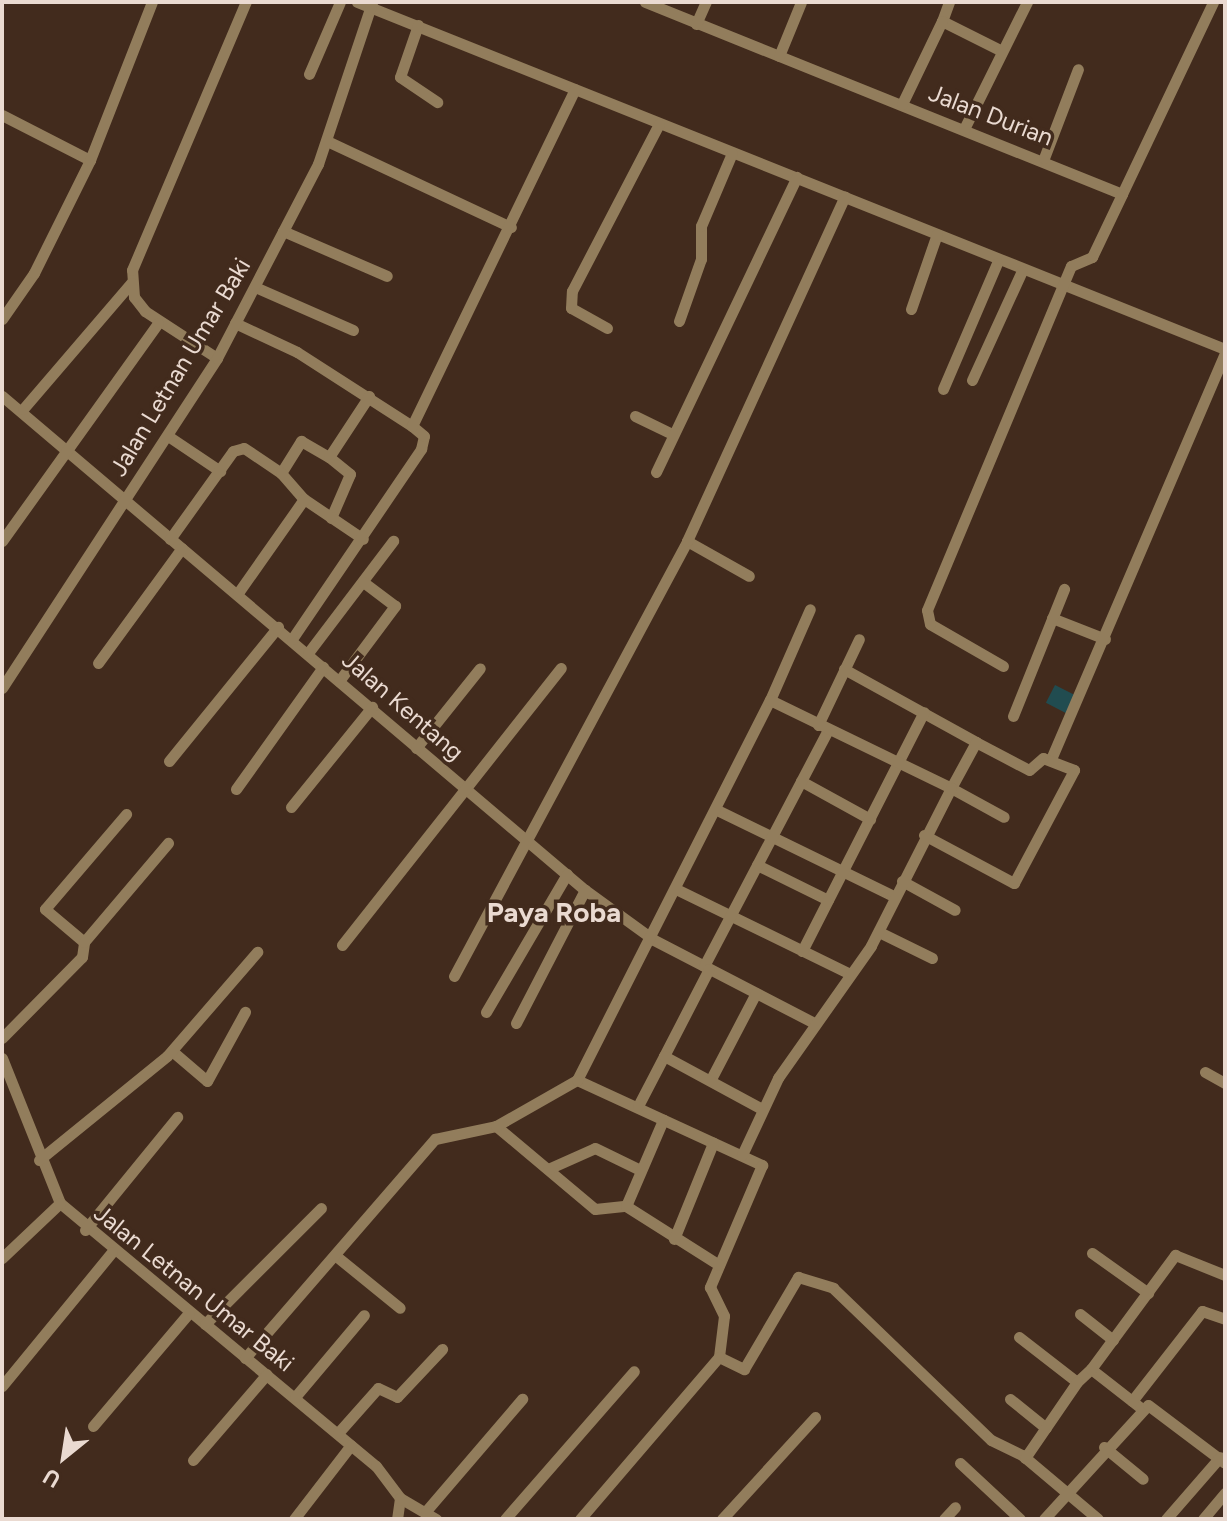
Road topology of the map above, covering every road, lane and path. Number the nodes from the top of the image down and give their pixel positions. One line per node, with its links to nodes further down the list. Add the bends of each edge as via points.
1 (152, 2): 28 (street)
2 (246, 2): 38 (street, via 159,218 133,260)
3 (340, 2): 18 (street)
4 (357, 2): 11 (street)
5 (706, 2): 13 (street)
6 (801, 2): 16 (street)
7 (949, 2): 12 (street)
8 (1027, 2): 15 (street)
9 (1213, 2): 30 (street)
10 (649, 3): 13 (street, Jalan Durian)
11 (371, 4): 14 (street); 25 (street, Jalan Letnan Umar Baki)
12 (942, 21): 15 (street); 21 (street)
13 (696, 24): 16 (street, Jalan Durian)
14 (418, 25): 19 (street); 20 (street, via 400,77)
15 (1002, 51): 24 (street)
16 (779, 56): 21 (street, Jalan Durian)
17 (1078, 69): 27 (street)
18 (309, 74)
19 (575, 89): 23 (street); 32 (street)
20 (437, 102)
21 (902, 104): 24 (street, Jalan Durian)
22 (2, 115): 28 (street)
23 (659, 124): 26 (street); 46 (street, via 572,291 571,308)
24 (964, 129): 27 (street, Jalan Durian)
25 (327, 141): 32 (street); 33 (street, Jalan Letnan Umar Baki)
26 (732, 153): 29 (street); 43 (street, via 701,226 701,259)
27 (1044, 158): 30 (street, Jalan Durian)
28 (90, 160): 42 (street, via 34,273)
29 (797, 177): 31 (street); 57 (street)
30 (1122, 194): 40 (street, via 1092,257 1073,264)
31 (845, 196): 34 (street); 71 (street)
32 (511, 227): 56 (street)
33 (283, 231): 37 (street); 39 (street, Jalan Letnan Umar Baki)
34 (937, 234): 35 (street); 41 (street)
35 (997, 263): 36 (street); 51 (street)
36 (1022, 271): 40 (street); 50 (street)
37 (387, 276)
38 (131, 281): 44 (street, via 134,297); 54 (street)
39 (255, 287): 45 (street, Jalan Letnan Umar Baki); 47 (street)
40 (1062, 287): 48 (street); 85 (street, via 927,614 935,627)
41 (911, 309)
42 (2, 319)
43 (679, 321)
44 (158, 323): 49 (street); 59 (street)
45 (235, 323): 49 (street, Jalan Letnan Umar Baki); 53 (street)
46 (607, 328)
47 (353, 330)
48 (1225, 352): 82 (street)
49 (217, 358): 58 (street, Jalan Letnan Umar Baki)
50 (972, 380)
51 (943, 389)
52 (2, 396): 54 (street, Jalan Kentang)
53 (369, 396): 56 (street); 60 (street)
54 (23, 409): 59 (street, Jalan Kentang)
55 (635, 416): 57 (street)
56 (412, 426): 68 (street, via 424,436 421,449)
57 (672, 434): 62 (street)
58 (168, 436): 61 (street); 65 (street, Jalan Letnan Umar Baki)
59 (66, 452): 65 (street, Jalan Kentang); 69 (street)
60 (329, 457): 63 (street, via 301,441); 66 (street, via 350,474)
61 (220, 471): 63 (street, via 244,448); 67 (street)
62 (656, 472)
63 (281, 473): 64 (street)
64 (304, 499): 66 (street); 76 (street)
65 (125, 502): 67 (street, Jalan Kentang); 91 (street, Jalan Letnan Umar Baki)
66 (331, 518): 68 (street)
67 (170, 539): 72 (street, Jalan Kentang)
68 (363, 539): 80 (street)
69 (2, 541)
70 (393, 541): 74 (street)
71 (687, 541): 73 (street); 113 (street)
72 (182, 548): 76 (street, Jalan Kentang); 84 (street)
73 (749, 576)
74 (363, 582): 83 (street); 90 (street, via 395,606)
75 (1064, 589): 78 (street)
76 (238, 593): 79 (street, Jalan Kentang)
77 (810, 609): 92 (street)
78 (1052, 618): 82 (street); 95 (street)
79 (278, 627): 80 (street, Jalan Kentang); 100 (street)
80 (292, 639): 83 (street, Jalan Kentang)
81 (859, 639): 89 (street)
82 (1105, 639): 99 (street)
83 (308, 653): 86 (street, Jalan Kentang)
84 (98, 663)
85 (1003, 666)
86 (323, 667): 90 (street, Jalan Kentang); 104 (street)
87 (480, 668): 98 (street)
88 (561, 668): 105 (street)
89 (844, 669): 94 (street); 96 (street)
90 (339, 681): 93 (street, Jalan Kentang)
91 (2, 688)
92 (770, 700): 96 (street); 107 (street)
93 (372, 707): 98 (street, Jalan Kentang); 106 (street)
94 (924, 712): 97 (street); 101 (street)
95 (1013, 716)
96 (823, 728): 101 (street); 102 (street)
97 (976, 742): 99 (street, via 1029,770); 103 (street)
98 (416, 748): 105 (street, Jalan Kentang)
99 (1051, 759): 112 (street, via 1074,770 1014,883)
100 (169, 761)
101 (897, 765): 103 (street); 110 (street)
102 (801, 781): 110 (street); 111 (street)
103 (951, 788): 109 (street); 112 (street)
104 (236, 789)
105 (470, 791): 113 (street, Jalan Kentang); 128 (street)
106 (291, 807)
107 (717, 810): 111 (street); 120 (street)
108 (126, 814): 127 (street, via 45,909)
109 (1004, 817)
110 (870, 819): 116 (street)
111 (776, 833): 115 (street); 116 (street)
112 (924, 835): 118 (street)
113 (524, 841): 117 (street, Jalan Kentang); 134 (street)
114 (168, 843): 127 (street)
115 (757, 865): 122 (street); 124 (street)
116 (844, 869): 121 (street); 122 (street)
117 (567, 874): 119 (street, Jalan Kentang); 137 (street)
118 (902, 881): 121 (street); 123 (street)
119 (585, 890): 126 (street, Jalan Kentang); 139 (street)
120 (678, 890): 124 (street); 126 (street)
121 (895, 897): 125 (street)
122 (828, 900): 129 (street)
123 (955, 910)
124 (730, 914): 129 (street); 132 (street)
125 (879, 932): 131 (street); 133 (street)
126 (654, 940): 132 (street, Jalan Kentang); 146 (street)
127 (84, 942): 140 (street, via 82,957)
128 (342, 945)
129 (802, 951): 133 (street)
130 (257, 952): 141 (street)
131 (932, 958)
132 (706, 967): 135 (street, Jalan Kentang); 142 (street)
133 (848, 973): 138 (street)
134 (454, 976)
135 (756, 993): 138 (street, Jalan Kentang); 145 (street)
136 (245, 1012): 141 (street, via 207,1081)
137 (486, 1012)
138 (812, 1022): 149 (street)
139 (516, 1023)
140 (2, 1038)
141 (172, 1051): 155 (street)
142 (664, 1056): 145 (street); 148 (street)
143 (2, 1058): 155 (street, Jalan Letnan Umar Baki)
144 (1205, 1072): 147 (street)
145 (711, 1079): 149 (street)
146 (577, 1080): 148 (street); 152 (street)
147 (1225, 1083)
148 (638, 1106): 151 (street)
149 (762, 1109): 154 (street)
150 (177, 1117): 161 (street)
151 (663, 1120): 153 (street); 157 (street)
152 (496, 1126): 156 (street); 165 (street, via 435,1139)
153 (713, 1143): 154 (street); 162 (street)
154 (742, 1155): 167 (street, via 763,1169)
155 (39, 1160): 158 (street, Jalan Letnan Umar Baki)
156 (548, 1169): 157 (street, via 595,1148); 159 (street, via 595,1209)
157 (638, 1169): 159 (street)
158 (60, 1203): 161 (street, Jalan Letnan Umar Baki); 166 (street)
159 (626, 1206): 162 (street)
160 (321, 1208): 175 (street)
161 (85, 1230): 163 (street, Jalan Letnan Umar Baki)
162 (674, 1239): 167 (street)
163 (112, 1252): 171 (street, Jalan Letnan Umar Baki); 185 (street)
164 (1092, 1253): 169 (street)
165 (336, 1256): 170 (street); 180 (street)
166 (2, 1258)
167 (719, 1265): 179 (street, via 710,1287 724,1316)
168 (1225, 1275): 169 (street, via 1180,1253)
169 (1148, 1293): 177 (street)
170 (400, 1308)
171 (189, 1313): 175 (street, Jalan Letnan Umar Baki); 191 (street)
172 (1080, 1314): 177 (street)
173 (364, 1315): 186 (street)
174 (1225, 1319): 189 (street, via 1202,1311)
175 (205, 1324): 180 (street, Jalan Letnan Umar Baki)
176 (1019, 1337): 184 (street)
177 (1113, 1340): 181 (street)
178 (442, 1349): 193 (street, via 397,1397 378,1388)
179 (719, 1357): 196 (street, via 744,1369 798,1277 806,1277 847,1297 995,1444); 209 (street)
180 (245, 1358): 183 (street, Jalan Letnan Umar Baki)
181 (1091, 1369): 184 (street); 189 (street)
182 (634, 1371): 208 (street)
183 (267, 1374): 186 (street, Jalan Letnan Umar Baki); 197 (street)
184 (1077, 1382): 192 (street)
185 (2, 1386)
186 (295, 1397): 193 (street, Jalan Letnan Umar Baki)
187 (522, 1399): 205 (street)
188 (1010, 1399): 192 (street)
189 (1136, 1404): 195 (street); 198 (street, via 1148,1405)
190 (815, 1417): 210 (street)
191 (93, 1426)
192 (1046, 1428): 196 (street)
193 (338, 1433): 194 (street, Jalan Letnan Umar Baki)
194 (351, 1445): 203 (street, Jalan Letnan Umar Baki); 206 (street)
195 (1104, 1447): 200 (street); 201 (street)
196 (1025, 1458): 201 (street)
197 (193, 1460)
198 (1222, 1460): 215 (street)
199 (960, 1463): 212 (street)
200 (1143, 1479)
201 (1068, 1493): 213 (street); 214 (street)
202 (1225, 1493): 216 (street)
203 (400, 1498): 205 (street); 207 (street)
204 (955, 1507): 211 (street)
205 (431, 1515)
206 (294, 1519)
207 (397, 1519)
208 (505, 1519)
209 (580, 1519)
210 (722, 1519)
211 (944, 1519)
212 (1020, 1519)
213 (1044, 1519)
214 (1098, 1519)
215 (1166, 1519)
216 (1203, 1519)

